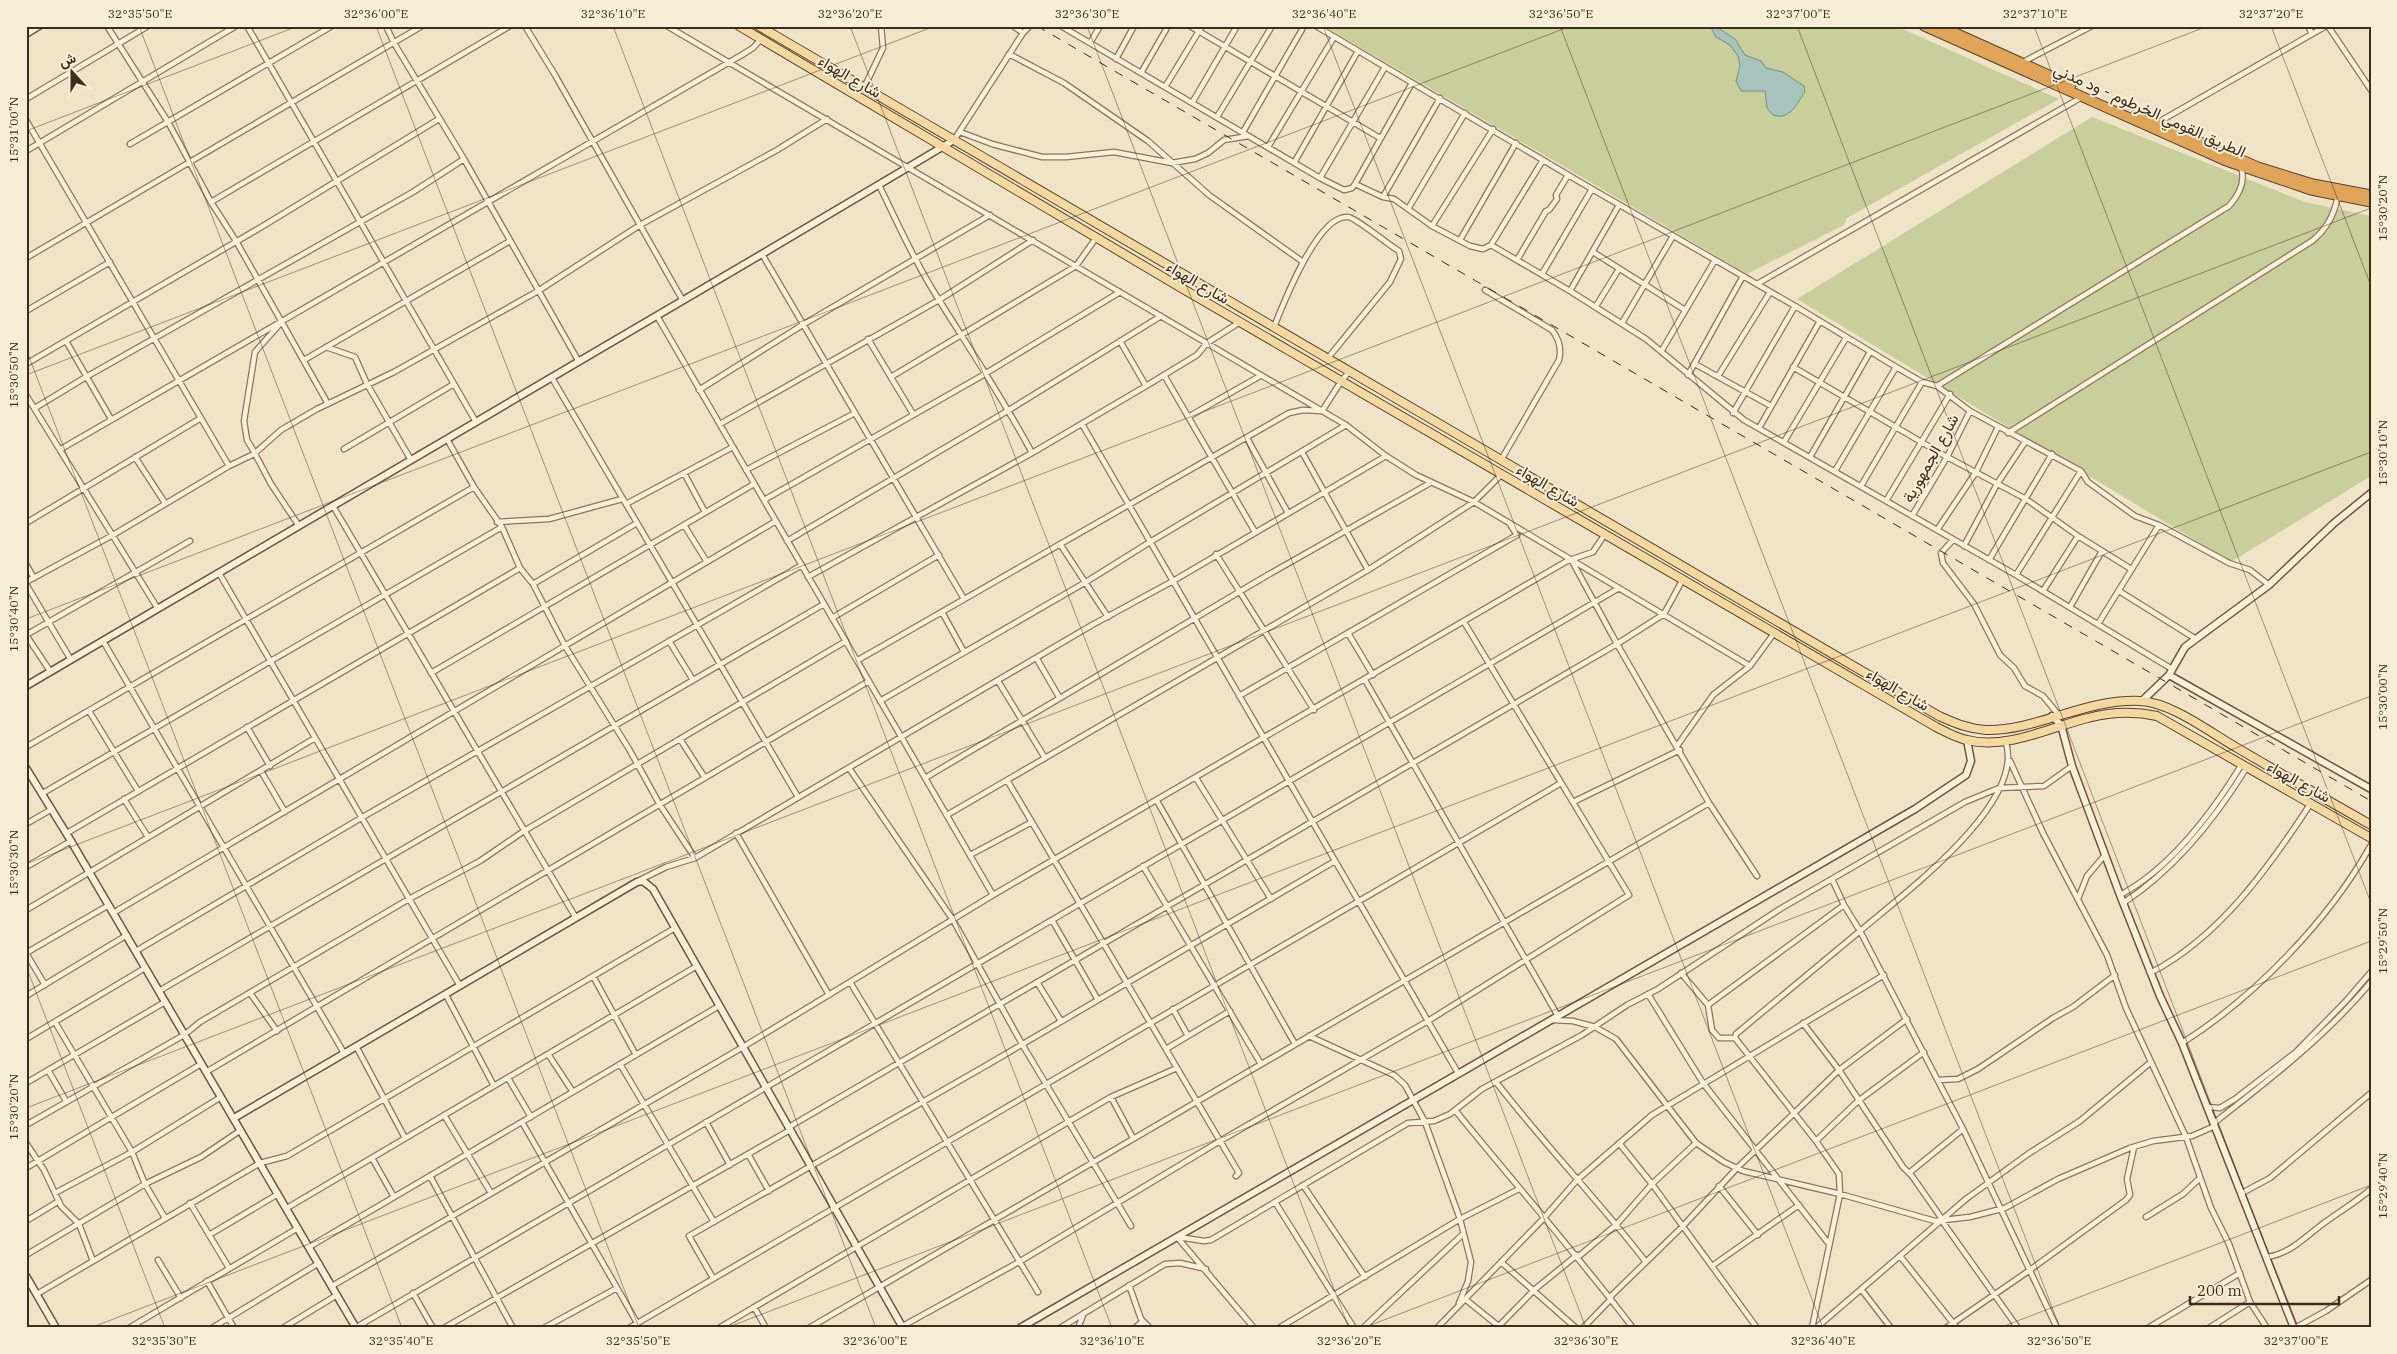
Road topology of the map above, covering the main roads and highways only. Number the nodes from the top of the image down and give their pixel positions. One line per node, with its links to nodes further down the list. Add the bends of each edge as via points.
1 (738, 26): 9 (main road, شارع الهواء, via 1936,727 1967,740 1992,742 2114,714 2133,712 2157,716)
2 (759, 26): 8 (main road, شارع الهواء, via 1956,724 1998,729 2109,703 2142,701 2165,707 2192,721)
3 (1924, 26): 5 (highway, الطريق القومي الخرطوم - ود مدني)
4 (1940, 26): 5 (highway, الطريق القومي الخرطوم - ود مدني)
5 (2155, 126): 6 (highway, الطريق القومي الخرطوم - ود مدني, via 2258,167 2313,184); 7 (highway, الطريق القومي الخرطوم - ود مدني, via 2253,172 2311,190)
6 (2371, 195)
7 (2371, 202)
8 (2371, 824)
9 (2371, 838)

